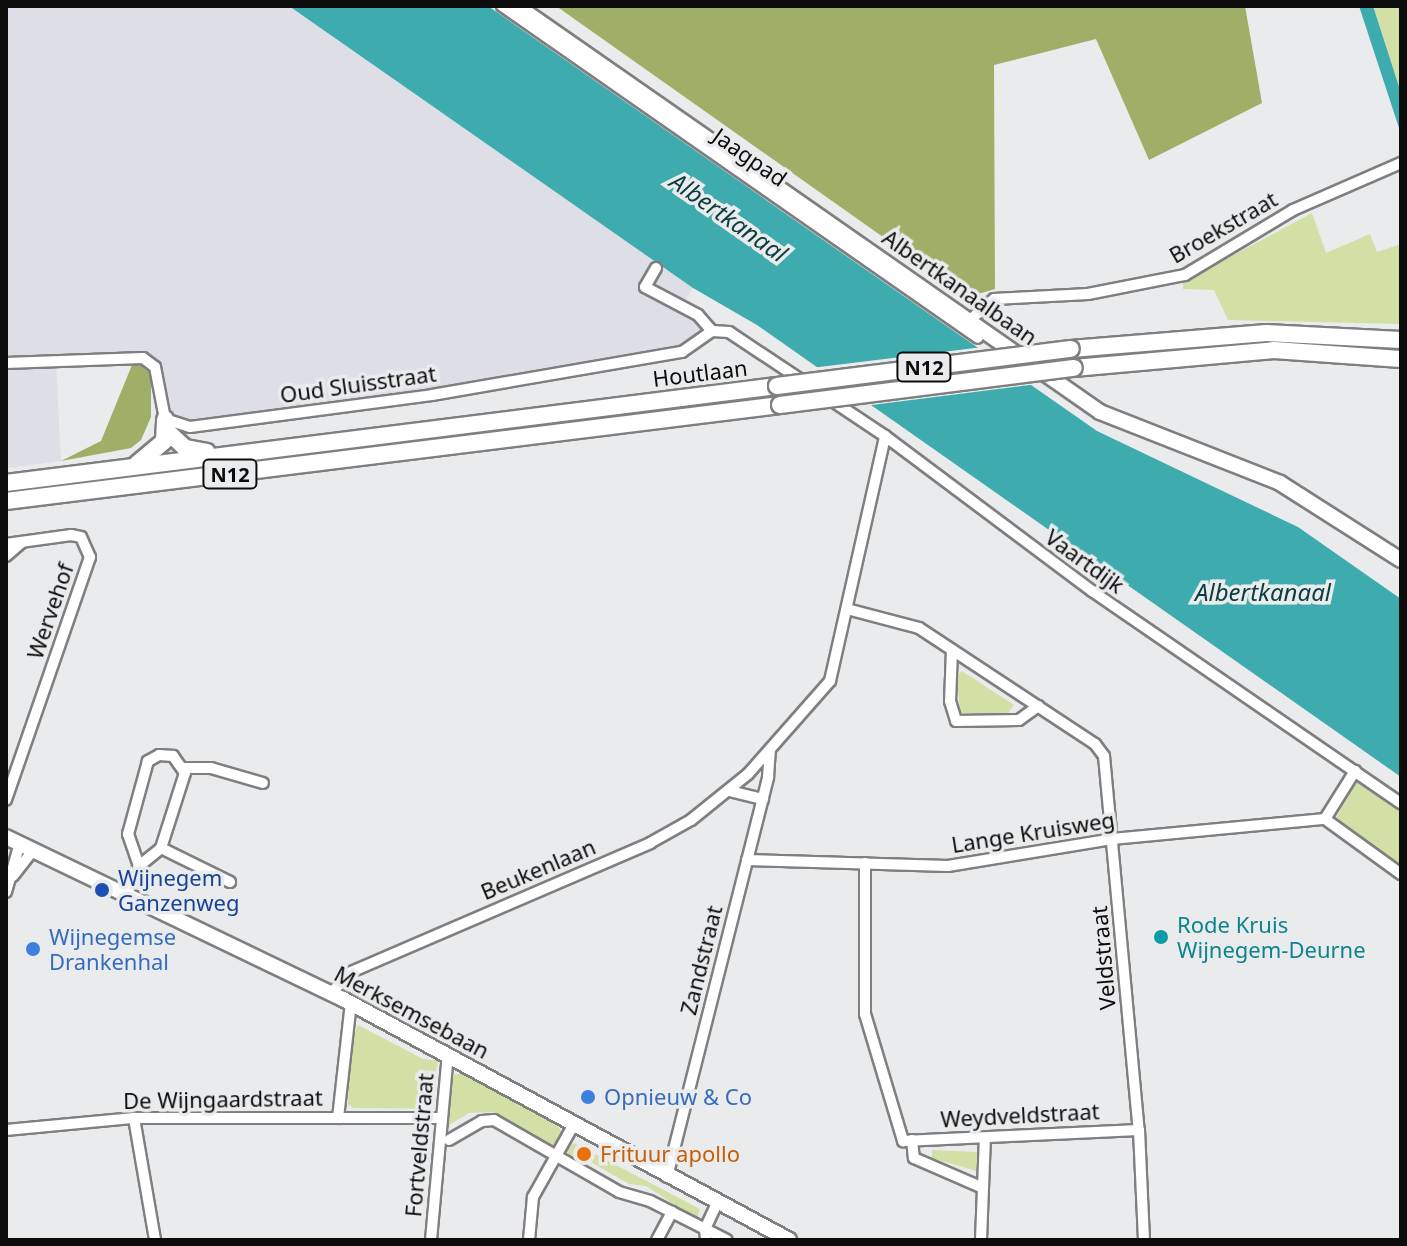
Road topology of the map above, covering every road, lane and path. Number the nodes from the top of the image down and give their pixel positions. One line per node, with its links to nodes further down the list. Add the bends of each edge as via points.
1 (502, 6): 7 (street, Jaagpad)
2 (517, 6): 5 (street, Albertkanaalbaan)
3 (1401, 163): 5 (street, Broekstraat, via 1293,210 1174,279 1088,294 994,299)
4 (656, 268): 6 (street, via 645,287 698,315)
5 (970, 320): 20 (street, Albertkanaalbaan, via 1100,412 1195,445 1302,493)
6 (712, 331): 11 (street, Oud Sluisstraat, via 682,352 432,395 190,427); 12 (street, Vaartdijk, via 729,332 751,344)
7 (978, 338)
8 (1401, 340): 13 (main road, Houtlaan / N12, bridge, via 1266,333 1071,349)
9 (1401, 359): 16 (main road, Houtlaan / N12, bridge, via 1274,350 1074,368)
10 (6, 363): 11 (street, via 143,358 155,367)
11 (166, 425): 13 (main road, via 185,448); 14 (main road, via 156,451)
12 (885, 436): 21 (street); 26 (street, Vaartdijk, via 1092,591)
13 (228, 455): 14 (main road, Houtlaan / N12)
14 (132, 467): 15 (main road, Houtlaan / N12)
15 (6, 483)
16 (6, 501)
17 (23, 542): 18 (street, Wervehof); 19 (street); 30 (street, Wervehof, via 81,537 90,557)
18 (6, 544)
19 (6, 556)
20 (1401, 560)
21 (847, 609): 22 (street, Veldstraat, via 908,623); 24 (street, via 830,681)
22 (952, 650): 23 (street, Veldstraat); 23 (street, via 950,701 956,721 1019,720 1029,718)
23 (1038, 706): 34 (street, Veldstraat, via 1095,744 1104,756)
24 (770, 751): 28 (street); 29 (street, Zandstraat)
25 (184, 768): 27 (street, via 211,768); 36 (street); 39 (street, via 166,754 148,761 128,834)
26 (1355, 771): 31 (street, Vaartdijk); 32 (street)
27 (263, 783)
28 (730, 791): 29 (street); 44 (street, Beukenlaan, via 650,843 359,968 341,978)
29 (763, 799): 37 (street, Zandstraat)
30 (6, 800)
31 (1401, 803)
32 (1325, 819): 34 (street, Lange Kruisweg); 40 (street)
33 (6, 837): 35 (street, Merksemsebaan)
34 (1112, 839): 38 (street, Lange Kruisweg, via 948,866); 52 (street, Veldstraat)
35 (27, 846): 42 (street); 43 (street, Merksemsebaan)
36 (161, 848): 39 (street); 41 (street)
37 (747, 860): 38 (street, Lange Kruisweg); 57 (street, Zandstraat)
38 (865, 863): 55 (street, via 865,1014)
39 (139, 866): 43 (street)
40 (1401, 874)
41 (230, 882)
42 (6, 892)
43 (126, 896): 44 (street, Merksemsebaan)
44 (331, 993): 45 (street, Merksemsebaan)
45 (351, 1003): 46 (street, Merksemsebaan); 48 (street)
46 (448, 1054): 49 (street, Fortveldstraat); 50 (street, Merksemsebaan)
47 (134, 1118): 48 (street, De Wijngaardstraat); 51 (street, De Wijngaardstraat); 62 (street)
48 (338, 1118): 49 (street, De Wijngaardstraat)
49 (442, 1118): 63 (street, Fortveldstraat)
50 (574, 1124): 56 (street); 57 (street, Merksemsebaan)
51 (6, 1130)
52 (1139, 1130): 53 (street, Weydveldstraat); 69 (street, Veldstraat)
53 (985, 1138): 55 (street, Weydveldstraat); 58 (street)
54 (449, 1140): 56 (street, via 494,1120)
55 (908, 1140): 58 (street, via 914,1158)
56 (556, 1157): 60 (street, via 619,1192); 64 (street, via 533,1197)
57 (667, 1177): 59 (street, Merksemsebaan)
58 (983, 1188): 68 (street)
59 (717, 1203): 61 (street); 67 (street, Merksemsebaan)
60 (672, 1212): 61 (street); 65 (street)
61 (705, 1235): 66 (street)
62 (155, 1240)
63 (431, 1240)
64 (529, 1240)
65 (657, 1240)
66 (727, 1240)
67 (789, 1240)
68 (981, 1240)
69 (1144, 1240)

